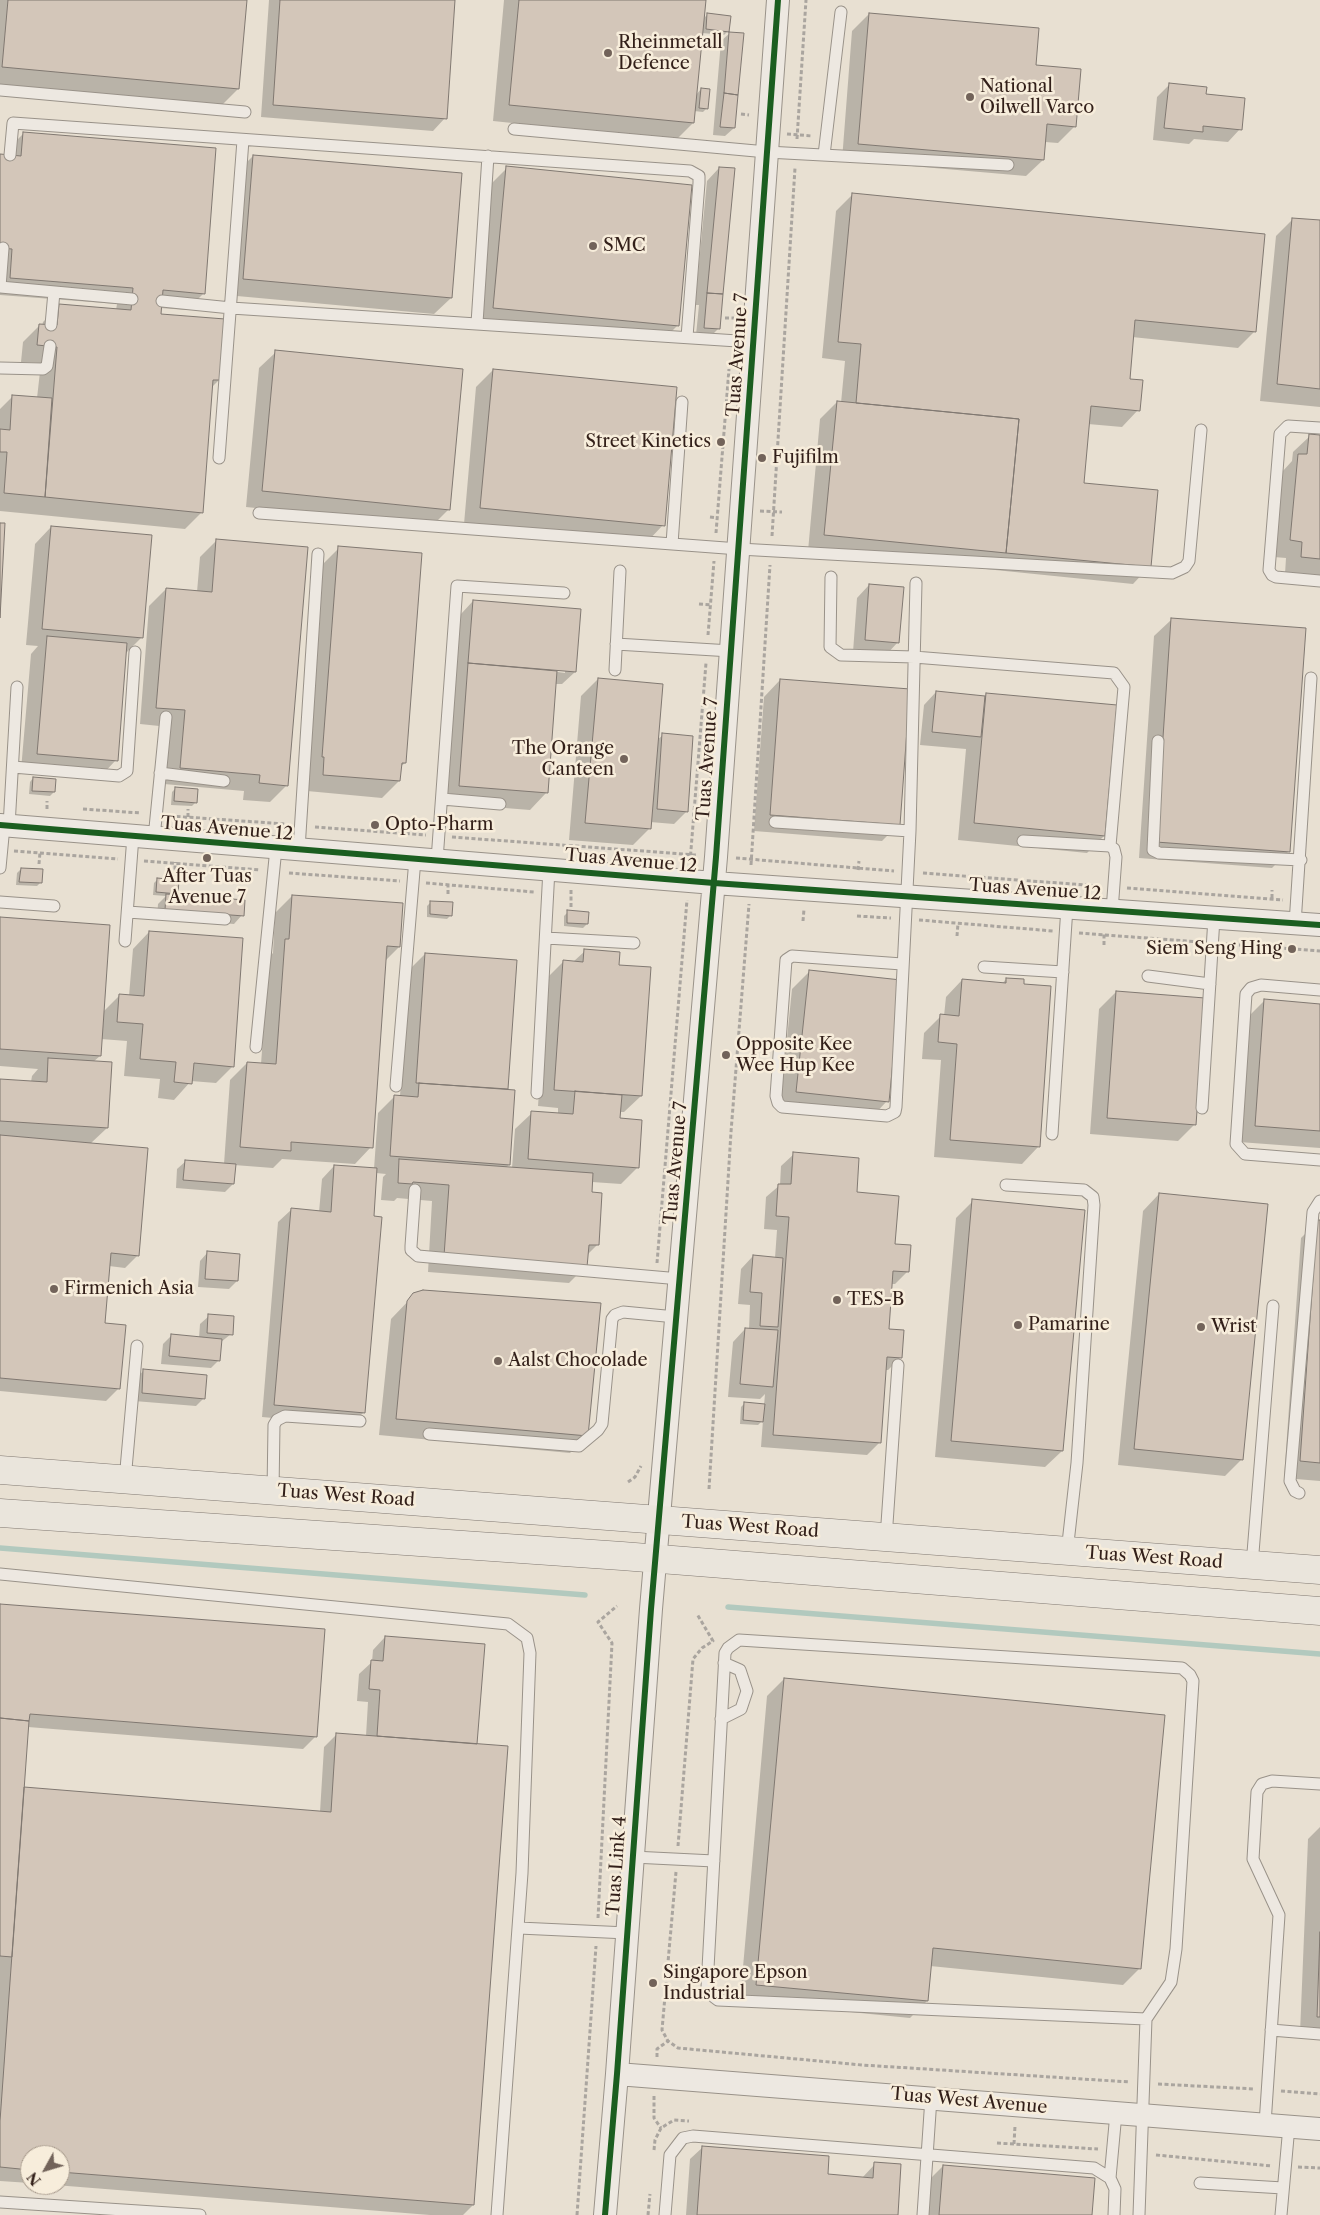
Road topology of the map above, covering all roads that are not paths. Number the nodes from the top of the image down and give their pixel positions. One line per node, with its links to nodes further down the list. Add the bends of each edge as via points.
1 (778, 0): 7 (street, Tuas Avenue 7)
2 (841, 12): 9 (lane)
3 (0, 90): 4 (lane)
4 (245, 112)
5 (514, 129): 7 (lane)
6 (243, 140): 8 (lane, via 13,123); 10 (lane); 17 (lane)
7 (756, 151): 9 (lane); 21 (street, Tuas Avenue 7)
8 (10, 155)
9 (824, 155): 11 (lane)
10 (488, 156): 18 (lane); 20 (lane, via 695,172 699,183)
11 (1008, 165)
12 (3, 248): 13 (lane)
13 (0, 287): 14 (lane)
14 (54, 292): 15 (lane); 19 (lane)
15 (132, 299)
16 (162, 301): 17 (lane)
17 (231, 308): 18 (lane); 27 (lane)
18 (477, 323): 20 (lane)
19 (51, 325)
20 (687, 337): 21 (lane)
21 (753, 342): 30 (street, Tuas Avenue 7)
22 (50, 346): 23 (lane, via 47,366 42,369)
23 (0, 368)
24 (682, 402): 29 (lane)
25 (1320, 428): 34 (lane, via 1288,426 1280,434 1269,570 1276,577)
26 (1201, 430): 30 (lane, via 1189,561 1185,567 1172,573)
27 (219, 458)
28 (259, 513): 29 (lane)
29 (672, 544): 30 (lane)
30 (739, 549): 38 (street, Tuas Avenue 7)
31 (318, 554): 58 (lane)
32 (620, 570): 37 (lane)
33 (831, 577): 40 (lane, via 830,646 841,655)
34 (1320, 581)
35 (916, 583): 40 (lane)
36 (564, 592): 49 (lane, via 458,586)
37 (616, 644): 38 (lane); 41 (lane)
38 (731, 651): 64 (street, Tuas Avenue 7)
39 (135, 652): 46 (lane, via 127,770 118,776)
40 (914, 657): 53 (lane); 56 (lane, via 1114,673 1124,686)
41 (615, 670)
42 (1310, 678): 61 (lane)
43 (17, 686): 46 (lane)
44 (166, 717): 47 (lane)
45 (1158, 741): 61 (lane, via 1153,850 1159,854)
46 (13, 767): 52 (lane, via 10,804)
47 (160, 773): 48 (lane); 54 (lane, via 156,814)
48 (224, 781)
49 (442, 799): 50 (lane); 60 (lane)
50 (500, 804)
51 (775, 822): 53 (lane)
52 (4, 826): 54 (street, Tuas Avenue 12); 62 (lane)
53 (910, 831): 65 (lane)
54 (144, 837): 57 (street, Tuas Avenue 12); 70 (lane)
55 (1023, 841): 56 (lane)
56 (1110, 846): 69 (lane, via 1116,852)
57 (276, 848): 58 (street, Tuas Avenue 12); 84 (lane)
58 (299, 849): 59 (street, Tuas Avenue 12)
59 (415, 858): 60 (street, Tuas Avenue 12); 85 (lane)
60 (437, 860): 63 (street, Tuas Avenue 12)
61 (1300, 860): 73 (lane)
62 (0, 868)
63 (549, 869): 64 (street, Tuas Avenue 12); 75 (lane)
64 (714, 883): 65 (street, Tuas Avenue 12); 93 (street, Tuas Avenue 7)
65 (906, 896): 68 (street, Tuas Avenue 12); 78 (lane)
66 (0, 902): 67 (lane)
67 (54, 906)
68 (1067, 907): 69 (street, Tuas Avenue 12); 80 (lane)
69 (1112, 911): 71 (street, Tuas Avenue 12)
70 (128, 912): 72 (lane); 76 (lane)
71 (1214, 918): 73 (street, Tuas Avenue 12); 82 (lane)
72 (225, 919)
73 (1295, 924): 74 (street, Tuas Avenue 12)
74 (1320, 926)
75 (546, 938): 77 (lane); 86 (lane)
76 (125, 941)
77 (634, 943)
78 (902, 964): 78 (lane, via 792,956 786,960 776,1096 782,1107 887,1116 895,1112)
79 (984, 967): 80 (lane)
80 (1063, 972): 88 (lane)
81 (1148, 976): 82 (lane)
82 (1210, 984): 87 (lane)
83 (1320, 990): 89 (lane, via 1261,984 1246,994 1236,1140 1240,1151 1245,1154)
84 (256, 1047)
85 (396, 1086)
86 (538, 1092)
87 (1202, 1108)
88 (1052, 1134)
89 (1320, 1160)
90 (1006, 1185): 107 (lane, via 1084,1190 1093,1197 1077,1464)
91 (415, 1190): 93 (lane, via 411,1246 418,1256)
92 (1320, 1201): 103 (lane, via 1313,1212 1290,1481)
93 (680, 1280): 95 (street, Tuas Avenue 7)
94 (1273, 1306): 109 (lane)
95 (676, 1316): 99 (lane, via 623,1312 612,1319 602,1424 579,1446); 105 (street, Tuas Avenue 7)
96 (136, 1346): 101 (lane)
97 (898, 1365): 106 (lane)
98 (360, 1421): 102 (lane, via 285,1416 277,1420 274,1425)
99 (429, 1434)
100 (0, 1470): 101 (main road, Tuas West Road)
101 (125, 1480): 102 (main road, Tuas West Road)
102 (273, 1491): 105 (main road, Tuas West Road)
103 (1299, 1493)
104 (0, 1513): 108 (main road)
105 (659, 1520): 106 (main road, Tuas West Road); 108 (street, Tuas Link 4)
106 (886, 1538): 107 (main road, Tuas West Road)
107 (1067, 1552): 109 (main road, Tuas West Road)
108 (656, 1559): 112 (main road); 116 (street, Tuas Link 4)
109 (1252, 1565): 110 (main road, Tuas West Road)
110 (1320, 1570)
111 (0, 1574): 118 (lane, via 508,1624 520,1631 527,1638 530,1653)
112 (1320, 1611)
113 (724, 1663): 114 (lane); 114 (lane, via 740,1670 747,1691 741,1709); 120 (lane, via 728,1648 739,1640 1182,1668 1187,1671 1193,1681 1176,1949 1170,1982)
114 (721, 1719): 117 (lane)
115 (1320, 1784): 121 (lane, via 1272,1781 1262,1784 1256,1792 1253,1860 1279,1915)
116 (633, 1857): 117 (lane); 119 (street, Tuas Link 4)
117 (714, 1862): 120 (lane, via 708,1987 718,2000)
118 (519, 1928): 119 (lane); 136 (lane)
119 (627, 1933): 123 (street, Tuas Link 4)
120 (1146, 2018): 126 (lane)
121 (1272, 2030): 122 (lane); 127 (lane)
122 (1320, 2034)
123 (617, 2074): 124 (street, Tuas West Avenue); 137 (street, Tuas Link 4)
124 (931, 2098): 125 (street, Tuas West Avenue); 130 (lane)
125 (1116, 2113): 126 (street, Tuas West Avenue); 131 (lane)
126 (1144, 2115): 127 (street, Tuas West Avenue); 141 (lane)
127 (1265, 2124): 128 (street, Tuas West Avenue)
128 (1288, 2126): 129 (street, Tuas West Avenue); 133 (lane)
129 (1320, 2129)
130 (927, 2155): 131 (lane, via 1094,2168); 138 (lane, via 693,2136 683,2138 670,2155); 139 (lane)
131 (1110, 2178): 140 (lane, via 1115,2189)
132 (1200, 2183): 133 (lane)
133 (1283, 2188): 142 (lane)
134 (0, 2202): 135 (lane)
135 (200, 2215)
136 (497, 2215)
137 (605, 2215)
138 (665, 2215)
139 (923, 2215)
140 (1114, 2215)
141 (1139, 2215)
142 (1281, 2215)

